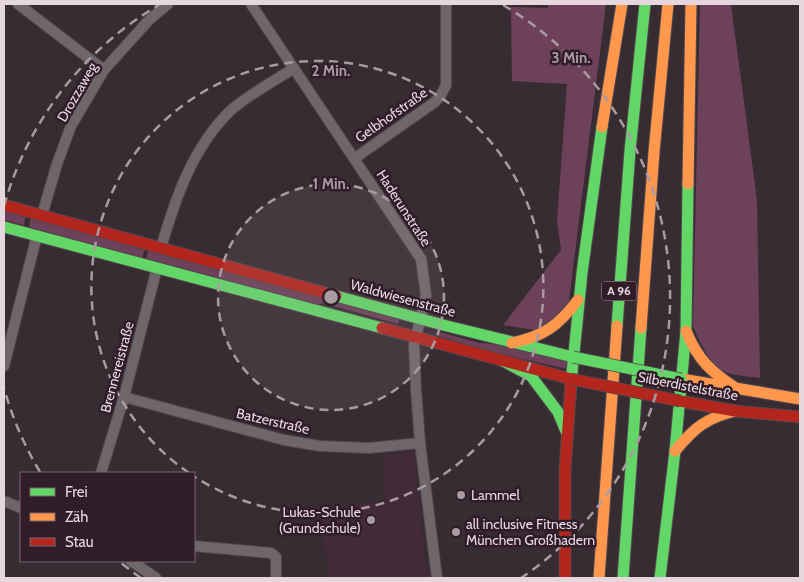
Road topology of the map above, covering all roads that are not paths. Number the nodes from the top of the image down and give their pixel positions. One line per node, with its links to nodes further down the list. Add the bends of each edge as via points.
1 (18, 4): 10 (street)
2 (168, 4): 10 (street, Drozzaweg, via 149,20)
3 (251, 4): 9 (street, Haderunstraße)
4 (446, 4): 11 (street, Gelbhofstraße, via 446,85 441,95)
5 (622, 4): 18 (main road)
6 (645, 4): 46 (main road, A 96, via 630,151)
7 (668, 4): 47 (main road, A 96)
8 (691, 4): 20 (main road)
9 (294, 68): 11 (street, Haderunstraße); 16 (street, via 232,110 214,128 182,184)
10 (104, 70): 13 (street, Drozzaweg, via 71,126)
11 (355, 158): 19 (street, Haderunstraße, via 421,259 426,294)
12 (4, 205): 13 (main road, Waldwiesenstraße)
13 (42, 215): 16 (main road, Waldwiesenstraße)
14 (4, 227): 15 (main road)
15 (38, 235): 17 (main road); 25 (street)
16 (161, 248): 19 (main road, Waldwiesenstraße)
17 (157, 268): 21 (main road); 29 (street, Brennereistraße)
18 (578, 299): 22 (main road, via 565,319 543,335); 23 (main road)
19 (420, 319): 21 (street, Haderunstraße); 22 (main road, Waldwiesenstraße)
20 (686, 331): 27 (main road); 28 (main road, via 705,367)
21 (416, 338): 24 (main road); 35 (street, Haderunstraße)
22 (512, 342): 23 (main road, Waldwiesenstraße)
23 (573, 356): 26 (main road); 27 (main road, Waldwiesenstraße, bridge)
24 (504, 361): 26 (main road); 34 (main road, via 531,376 558,412)
25 (4, 366)
26 (572, 379): 31 (main road, Silberdistelstraße, bridge); 34 (main road)
27 (681, 379): 28 (main road, Silberdistelstraße); 31 (main road)
28 (737, 389): 30 (main road, Silberdistelstraße)
29 (124, 397): 35 (street, Batzerstraße, via 284,440 320,446 370,448); 37 (street, Brennereistraße)
30 (800, 399)
31 (680, 401): 32 (main road, Silberdistelstraße); 36 (main road)
32 (735, 411): 33 (main road, Silberdistelstraße); 36 (main road, via 703,422)
33 (800, 417)
34 (567, 434): 45 (main road)
35 (420, 443): 44 (street, Haderunstraße)
36 (675, 451): 48 (main road)
37 (101, 472)
38 (4, 501): 39 (street)
39 (20, 508)
40 (195, 546): 43 (street, via 270,553 276,557)
41 (132, 562): 42 (street)
42 (156, 578)
43 (276, 578)
44 (437, 578)
45 (565, 578)
46 (599, 578)
47 (623, 578)
48 (660, 578)

